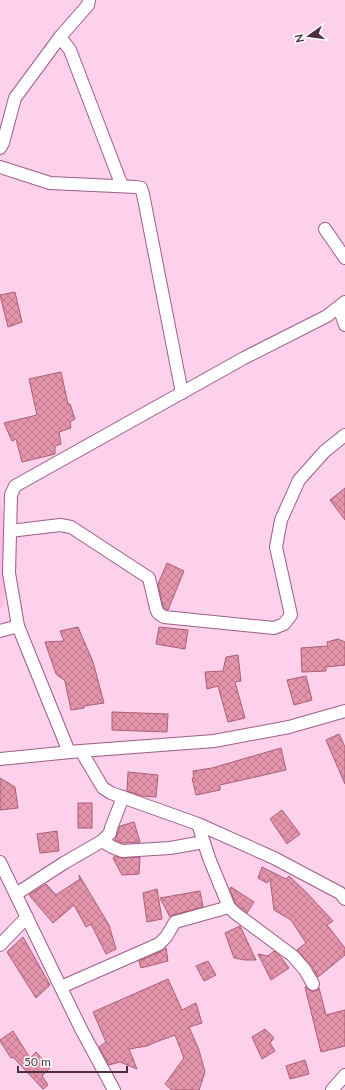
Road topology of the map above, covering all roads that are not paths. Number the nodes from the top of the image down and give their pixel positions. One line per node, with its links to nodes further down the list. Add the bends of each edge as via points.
1 (89, 0): 2 (street, via 88,5)
2 (60, 37): 3 (street, via 15,98); 5 (street, via 70,50)
3 (0, 148)
4 (0, 166): 5 (street, via 50,183)
5 (122, 186): 10 (street, via 141,188 143,194)
6 (325, 229): 7 (street)
7 (345, 258)
8 (342, 304): 9 (street); 10 (street, via 327,316)
9 (345, 325)
10 (182, 393): 12 (street, via 15,486)
11 (345, 435): 13 (street, via 325,451 299,480 281,520 276,547 291,615 284,624 274,628 164,617 156,608 149,578 71,527 60,525)
12 (5, 496): 13 (street)
13 (10, 531): 14 (street, via 9,574)
14 (18, 626): 15 (street); 17 (street)
15 (0, 631)
16 (345, 710): 17 (street, via 289,728 214,742)
17 (75, 751): 18 (street); 19 (street, via 103,788)
18 (0, 759)
19 (123, 797): 20 (street); 21 (street, via 110,833)
20 (198, 824): 22 (street); 25 (street, via 274,858)
21 (102, 841): 22 (street, via 122,850 170,848); 24 (street)
22 (204, 842): 26 (street)
23 (0, 862): 24 (street)
24 (16, 894): 27 (street)
25 (343, 895)
26 (230, 907): 29 (street, via 293,956); 30 (street, via 175,922 159,944)
27 (27, 917): 28 (street); 30 (street)
28 (0, 945)
29 (313, 984)
30 (61, 987): 32 (street)
31 (345, 1075): 33 (street)
32 (114, 1090)
33 (332, 1090)

